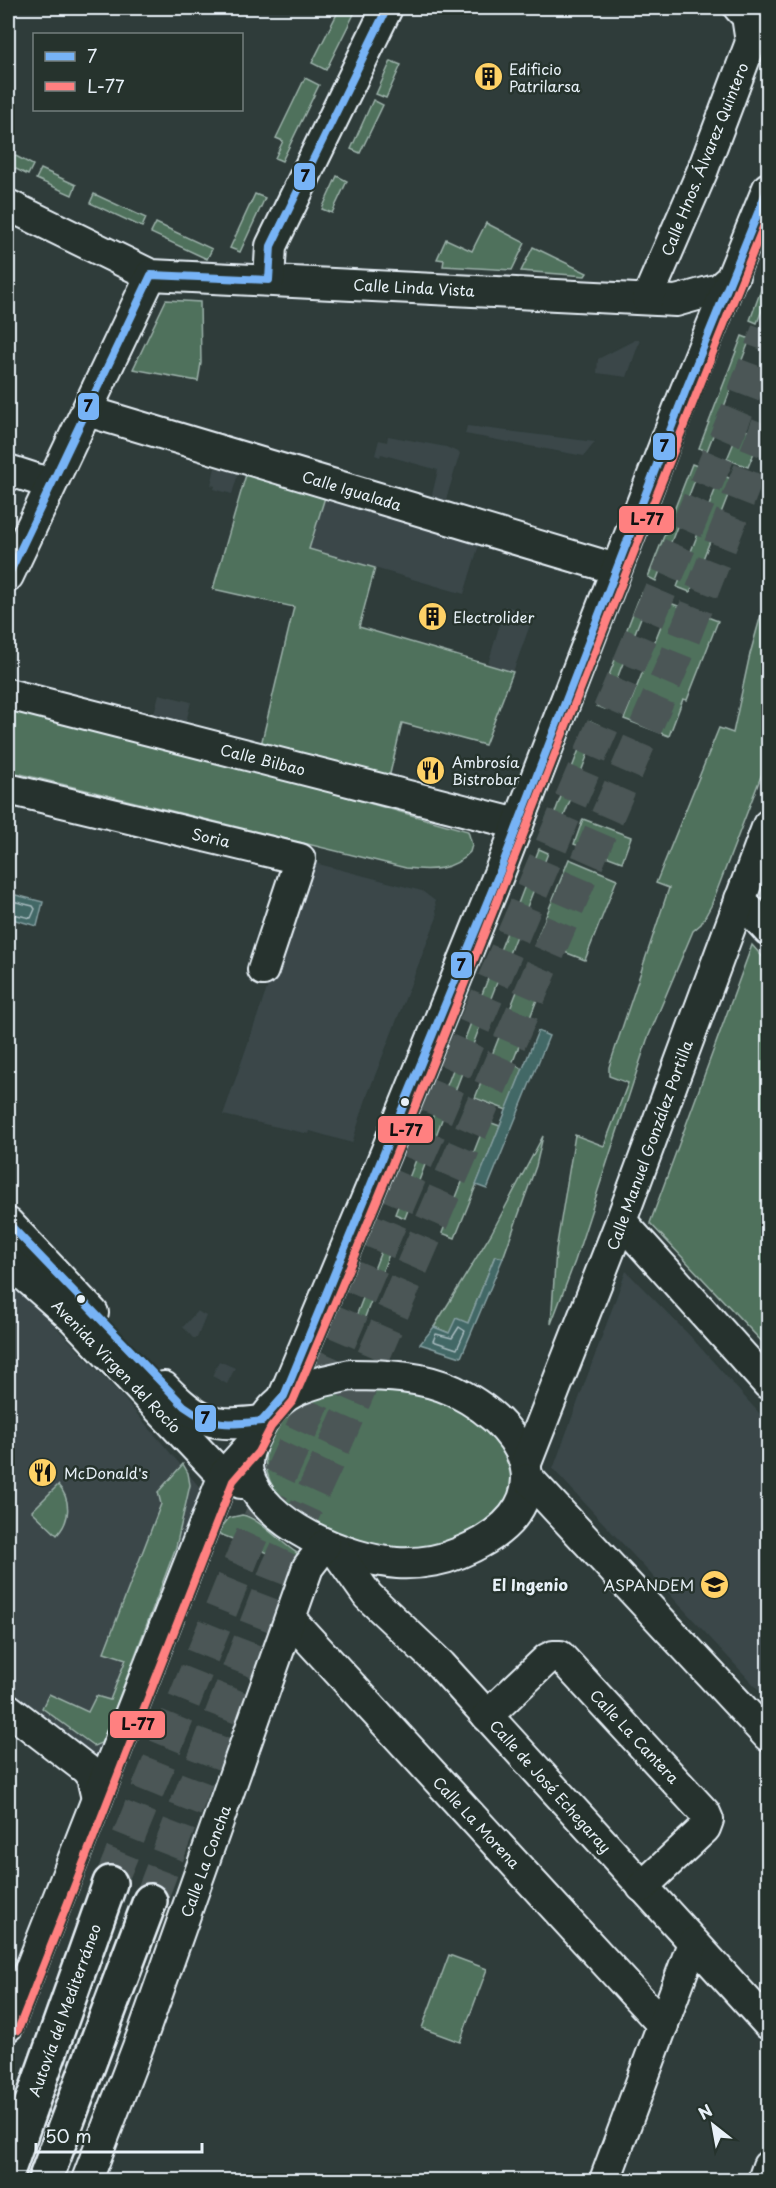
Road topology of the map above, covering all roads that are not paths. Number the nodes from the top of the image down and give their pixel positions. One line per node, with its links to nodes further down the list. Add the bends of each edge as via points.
1 (387, 8): 7 (street, via 271,246)
2 (743, 12): 8 (street, Calle Hnos. Álvarez Quintero, via 751,42 702,172)
3 (768, 188): 6 (street)
4 (8, 205): 5 (street)
5 (151, 275): 7 (street, Calle Linda Vista); 10 (street)
6 (734, 276): 8 (street, Calle Linda Vista, via 719,289); 9 (street)
7 (269, 280): 8 (street, Calle Linda Vista)
8 (662, 300): 9 (street, via 694,317 699,333 683,379)
9 (685, 392): 13 (street)
10 (87, 411): 12 (street); 13 (street, Calle Igualada)
11 (8, 470): 12 (street)
12 (51, 484): 14 (street)
13 (616, 569): 17 (street)
14 (8, 576)
15 (8, 694): 17 (street, Calle Bilbao)
16 (8, 789): 21 (street, Soria, via 300,859)
17 (518, 824): 28 (street)
18 (768, 825): 19 (street, Calle Manuel González Portilla)
19 (740, 899): 20 (street); 22 (street, Calle Manuel González Portilla)
20 (768, 930)
21 (263, 970)
22 (621, 1221): 27 (street); 30 (street, Calle Manuel González Portilla)
23 (8, 1223): 26 (street, Avenida Virgen del Rocío)
24 (8, 1239): 26 (street, via 27,1256)
25 (8, 1261): 31 (street, Avenida Virgen del Rocío, via 74,1319)
26 (46, 1263): 29 (street, Avenida Virgen del Rocío, via 184,1406 201,1418)
27 (768, 1384)
28 (284, 1396): 29 (street); 30 (street, via 320,1381 351,1375 390,1376 452,1390 499,1422 517,1444)
29 (256, 1434): 31 (street); 32 (street, via 248,1471)
30 (528, 1471): 33 (street, Calle Manuel González Portilla, via 521,1503 503,1529 453,1555 397,1563 350,1555); 37 (street)
31 (224, 1475): 32 (street, Avenida Virgen del Rocío); 38 (street)
32 (256, 1491): 33 (street, via 286,1520)
33 (330, 1546): 34 (street, Calle La Concha, via 308,1567); 36 (street, Calle de José Echegaray, via 368,1596)
34 (291, 1620): 46 (street, Calle La Morena); 53 (street, Calle La Concha)
35 (8, 1709): 39 (street)
36 (488, 1716): 42 (street, Calle de José Echegaray); 42 (street, Calle La Cantera, via 547,1659 560,1656 705,1813 705,1828)
37 (768, 1736)
38 (115, 1752): 39 (street, via 102,1765); 40 (street)
39 (86, 1768): 40 (street)
40 (97, 1799): 47 (street)
41 (110, 1883): 48 (highway, Autovía del Mediterráneo)
42 (642, 1887): 44 (street, Calle de José Echegaray)
43 (150, 1901): 52 (highway)
44 (693, 1943): 45 (street, Calle de José Echegaray); 46 (street)
45 (768, 2024)
46 (663, 2025): 54 (street)
47 (8, 2026)
48 (45, 2062): 49 (highway); 51 (highway, Autovía del Mediterráneo)
49 (8, 2128)
50 (768, 2166): 55 (street)
51 (8, 2170)
52 (45, 2181)
53 (87, 2181)
54 (605, 2181)
55 (763, 2181)

